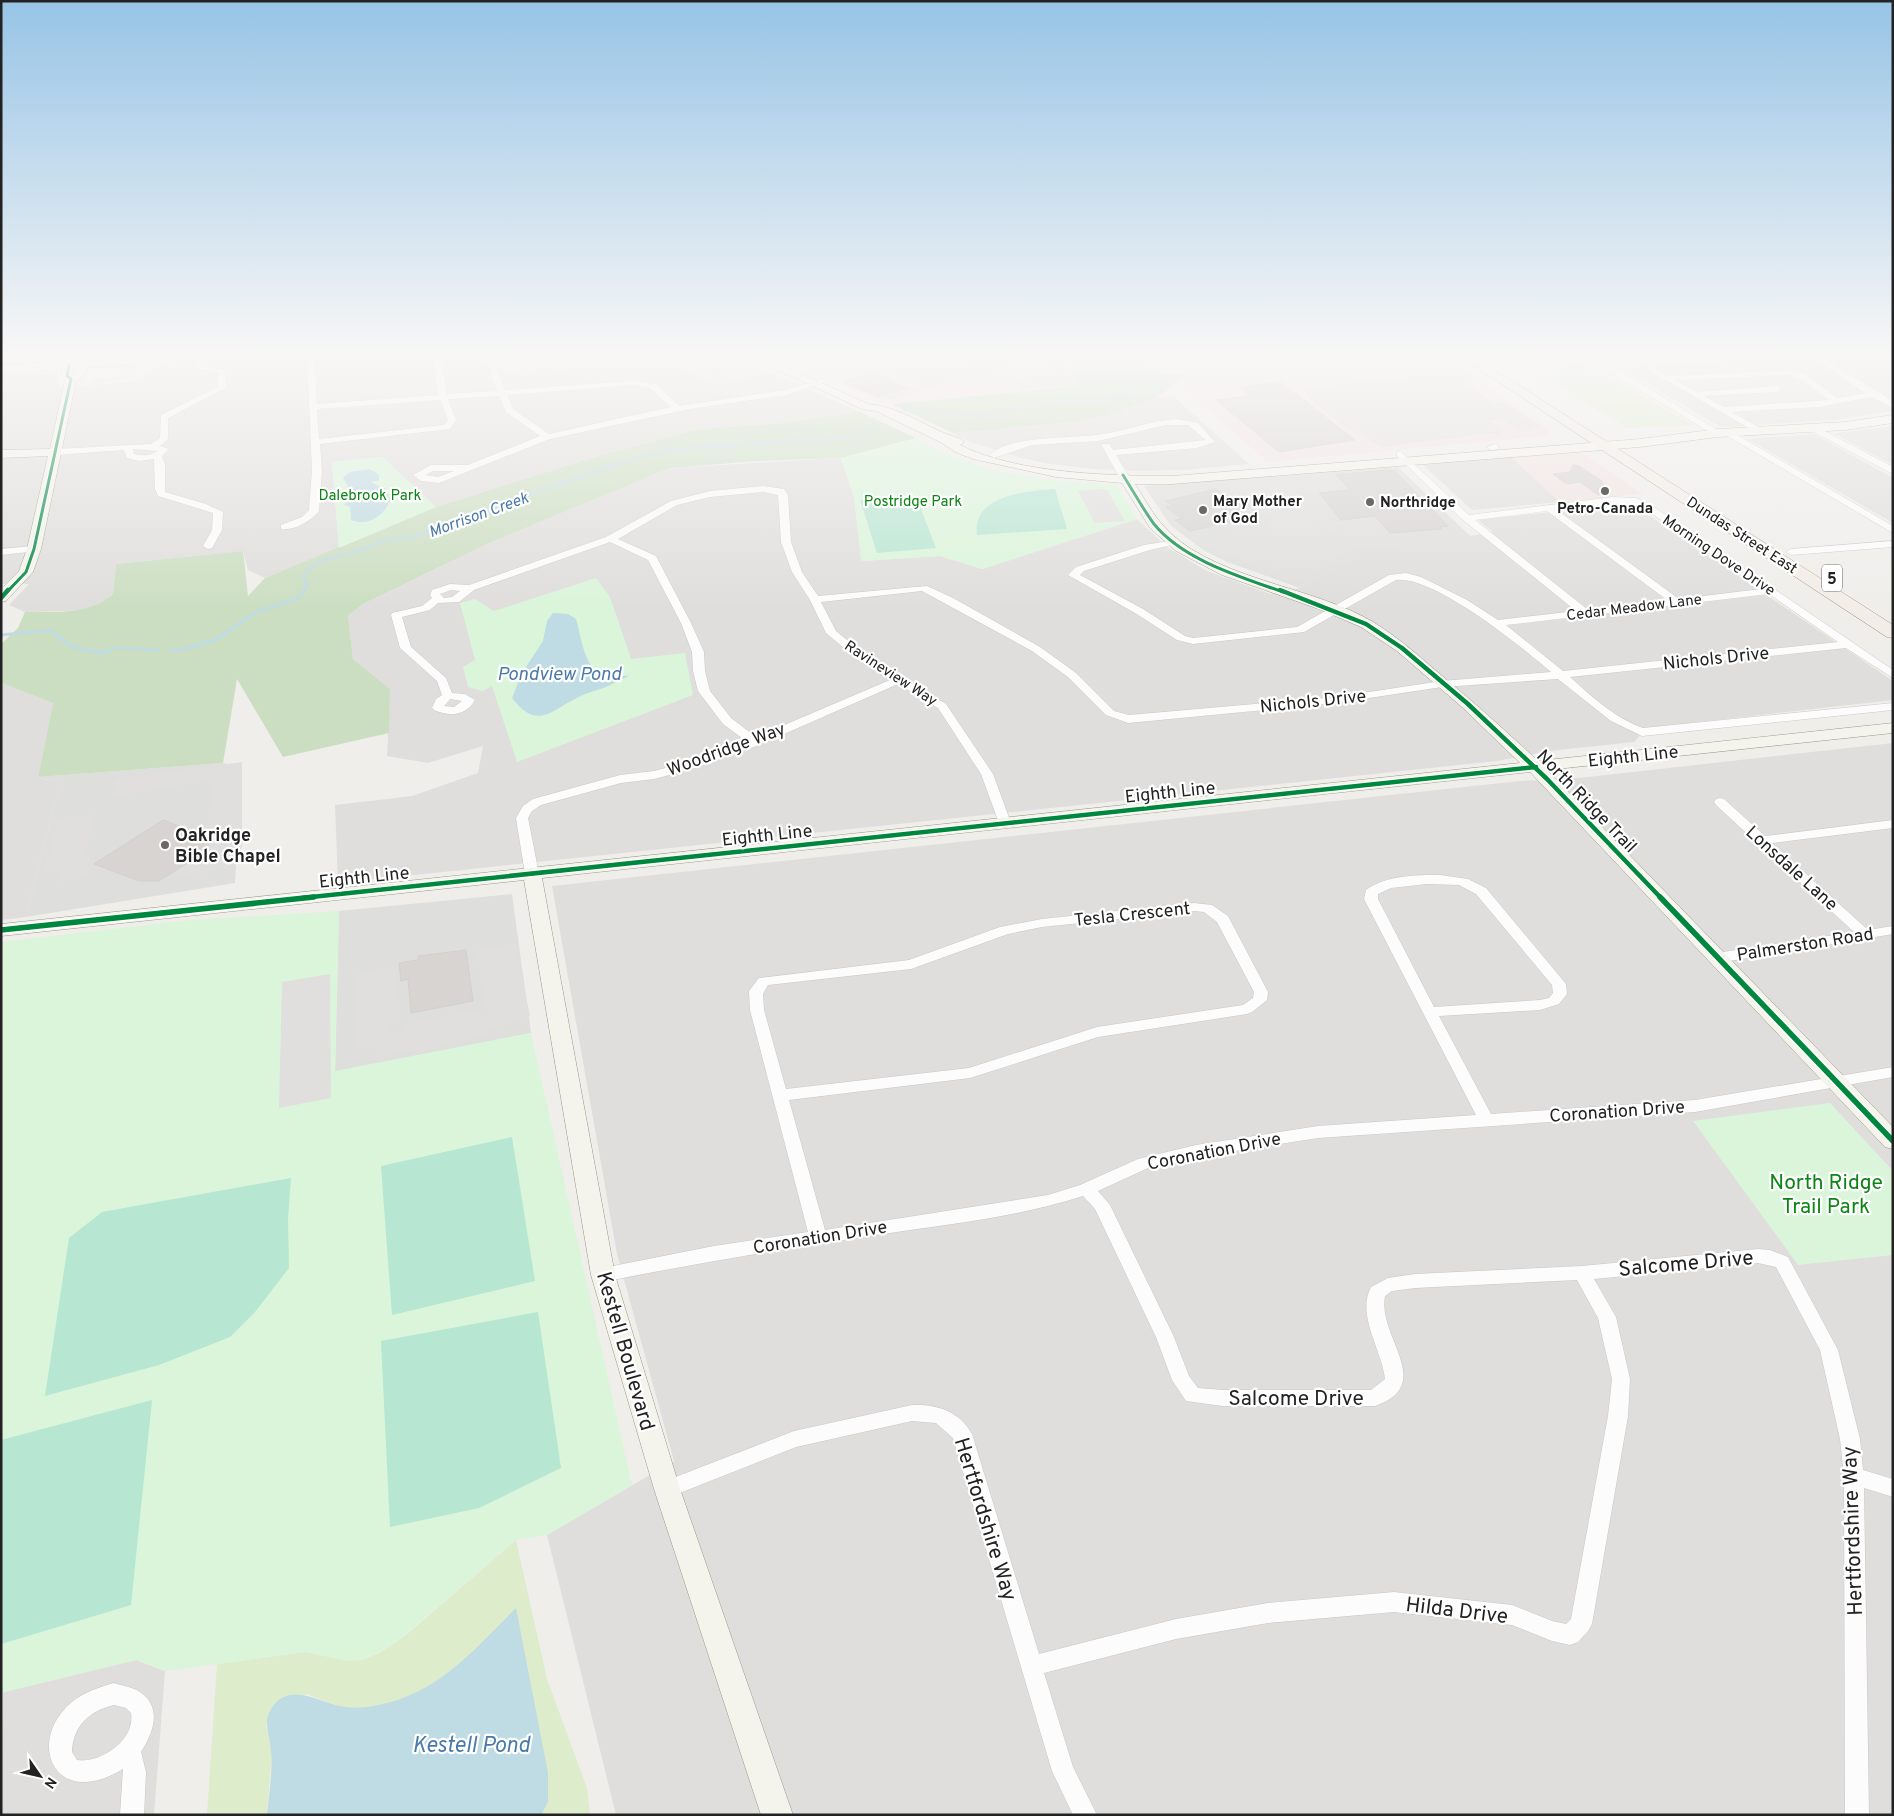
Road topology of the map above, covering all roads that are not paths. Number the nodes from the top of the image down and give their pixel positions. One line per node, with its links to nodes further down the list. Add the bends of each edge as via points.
1 (946, 440): 24 (street, via 976,456 1028,469)
2 (58, 441): 17 (street)
3 (163, 441): 16 (street)
4 (326, 441): 14 (street)
5 (537, 441): 22 (street)
6 (948, 441): 20 (street)
7 (1043, 441): 20 (street, via 1019,445)
8 (1101, 441): 18 (street)
9 (1210, 441): 18 (street, via 1197,445)
10 (1608, 441): 11 (street); 15 (street); 21 (street); 35 (main road, Dundas Street East / 5); 44 (main road, Dundas Street East / 5)
11 (1664, 441)
12 (1737, 441): 28 (street)
13 (1837, 441): 23 (street)
14 (315, 442): 27 (street, via 314,510 305,519)
15 (1493, 447): 21 (street)
16 (156, 450): 17 (street, via 128,448); 32 (street, via 161,463 158,484 161,494 218,512 217,530)
17 (56, 452): 19 (street); 33 (street)
18 (1111, 453): 24 (street)
19 (1, 454)
20 (994, 455): 24 (street)
21 (1404, 458): 24 (street, via 1204,478); 26 (street)
22 (467, 468)
23 (1893, 471)
24 (1124, 477): 30 (street, North Ridge Trail, via 1155,525)
25 (1550, 509): 26 (street, Morning Dove Drive); 36 (street, Morning Dove Drive, via 1614,500 1636,501); 39 (street)
26 (1466, 518): 41 (street)
27 (284, 526)
28 (1893, 530)
29 (610, 538): 38 (street, Ravineview Way, via 674,503 710,494 763,488 781,491 786,542 797,572); 50 (street, Ravineview Way, via 470,588 442,589 436,592 437,599 426,608 396,615 406,648 442,680); 53 (street, via 652,558 698,652 704,690 728,721)
30 (1172, 542): 40 (street, North Ridge Trail, via 1221,569); 40 (street, via 1080,569 1073,575 1188,640 1297,631)
31 (1893, 544): 35 (street)
32 (208, 546)
33 (34, 549): 34 (street); 37 (street, via 26,572)
34 (1, 552)
35 (1791, 552): 42 (main road, Dundas Street East / 5)
36 (1771, 591): 39 (street, Cedar Meadow Lane); 45 (street, Morning Dove Drive)
37 (1, 598)
38 (815, 600): 48 (street, Ravineview Way, via 831,633 861,657); 49 (street, Nichols Drive, via 923,588 1036,649 1072,675 1110,713 1128,719 1336,700)
39 (1677, 602): 41 (street, Cedar Meadow Lane)
40 (1334, 610): 43 (street, via 1393,577 1404,576 1416,578 1464,602); 49 (street, North Ridge Trail, via 1387,636)
41 (1584, 612): 43 (street, Cedar Meadow Lane)
42 (1893, 616)
43 (1497, 623): 46 (street)
44 (1893, 633)
45 (1850, 644): 46 (street, Nichols Drive); 47 (street, Morning Dove Drive)
46 (1562, 675): 49 (street, Nichols Drive); 51 (street, via 1626,726 1642,732)
47 (1893, 675)
48 (899, 680): 53 (street, Woodridge Way); 56 (street, Ravineview Way, via 942,706 987,774)
49 (1442, 684): 54 (street, North Ridge Trail)
50 (448, 696)
51 (1893, 706)
52 (1893, 728): 54 (street, Eighth Line)
53 (754, 742): 59 (street, Woodridge Way, via 685,767 603,783 537,802 527,809 522,818)
54 (1536, 767): 56 (street, Eighth Line); 63 (street, North Ridge Trail)
55 (1720, 802): 58 (street, Lonsdale Lane)
56 (1005, 823): 59 (street, Eighth Line)
57 (1893, 824): 58 (street)
58 (1762, 840): 62 (street, Lonsdale Lane)
59 (532, 874): 60 (street, Eighth Line); 74 (street, Kestell Boulevard)
60 (1, 930)
61 (1893, 930): 62 (street, Palmerston Road)
62 (1865, 934): 63 (street, Palmerston Road)
63 (1717, 958): 66 (street, North Ridge Trail)
64 (1429, 1012): 64 (street, via 1370,899 1376,887 1441,880 1474,885 1559,984 1560,994 1554,1001 1540,1005); 68 (street)
65 (1893, 1072): 66 (street, Coronation Drive)
66 (1835, 1081): 68 (street, Coronation Drive, via 1695,1106); 69 (street, North Ridge Trail)
67 (781, 1095): 67 (street, Tesla Crescent, via 970,1072 1097,1032 1247,1009 1260,1000 1261,992 1223,919 1207,908 1194,907 1042,923 1005,930 911,964 764,981 754,994); 71 (street, Tesla Crescent)
68 (1486, 1120): 70 (street, Coronation Drive, via 1318,1132 1196,1151 1144,1163)
69 (1893, 1141)
70 (1086, 1189): 71 (street, Coronation Drive, via 1048,1201 999,1210); 73 (street, Salcome Drive, via 1102,1204 1181,1380 1192,1395 1376,1398 1395,1382 1374,1304 1377,1292 1388,1285)
71 (818, 1237): 74 (street, Coronation Drive)
72 (1782, 1262): 73 (street, Salcome Drive, via 1758,1256); 75 (street, Hertfordshire Way, via 1829,1350 1850,1439)
73 (1582, 1273): 78 (street, Hilda Drive, via 1606,1317 1621,1379 1618,1416 1580,1624 1570,1635 1512,1615 1394,1602 1268,1613 1176,1629)
74 (603, 1275): 77 (street, Kestell Boulevard)
75 (1854, 1476): 76 (street); 83 (street, Hertfordshire Way)
76 (1893, 1488)
77 (667, 1490): 78 (street, Hertfordshire Way, via 794,1439 912,1413 932,1412 953,1422 962,1434); 81 (street, Kestell Boulevard)
78 (1031, 1666): 82 (street, Hertfordshire Way, via 1064,1771)
79 (129, 1751): 80 (street, via 135,1772)
80 (132, 1815)
81 (777, 1815)
82 (1086, 1815)
83 (1857, 1815)

